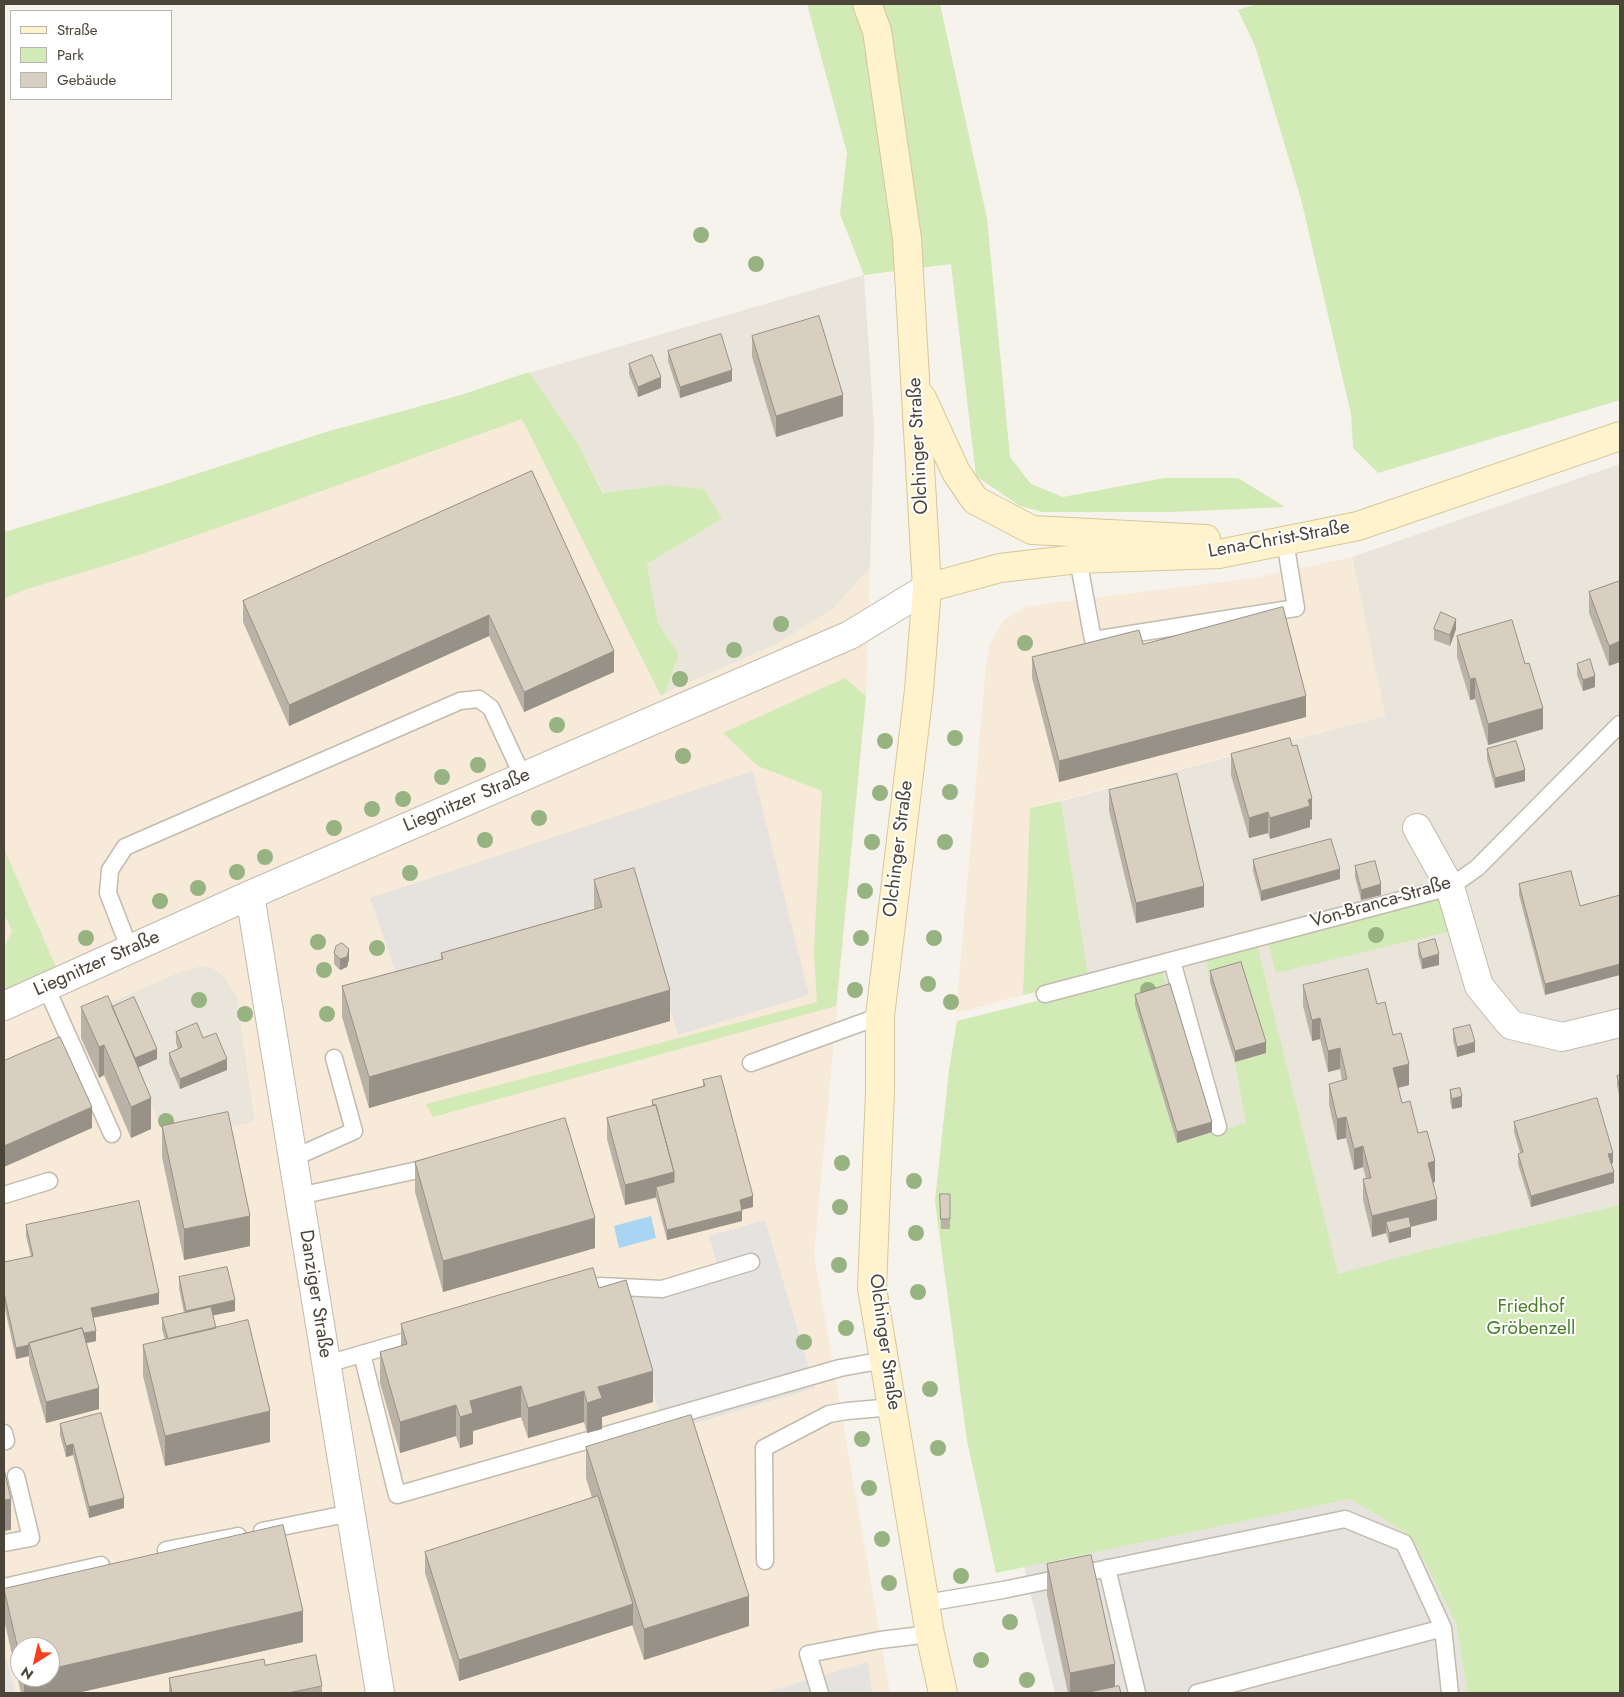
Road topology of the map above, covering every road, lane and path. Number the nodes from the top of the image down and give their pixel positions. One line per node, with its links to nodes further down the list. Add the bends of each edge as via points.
1 (867, 4): 2 (main road, Olchinger Straße, via 877,31 907,239)
2 (915, 383): 4 (main road, via 956,472 975,500 1032,530); 6 (main road, Olchinger Straße)
3 (1620, 436): 4 (main road, Lena-Christ-Straße, via 1358,526)
4 (1285, 541): 5 (main road, Lena-Christ-Straße, via 1219,554); 5 (lane, via 1296,608 1093,640)
5 (1078, 559): 6 (main road, Lena-Christ-Straße, via 1000,568)
6 (927, 588): 8 (street, Liegnitzer Straße, via 850,635); 17 (main road, Olchinger Straße)
7 (1620, 724): 10 (lane, Von-Branca-Straße, via 1478,868)
8 (523, 777): 11 (street, Liegnitzer Straße); 12 (lane, via 491,708 480,699 460,701 125,847 110,870 108,893)
9 (1417, 828): 10 (street)
10 (1450, 887): 13 (lane, Von-Branca-Straße); 18 (street, via 1479,986 1511,1025 1562,1038)
11 (250, 895): 12 (street, Liegnitzer Straße); 23 (street, Danziger Straße)
12 (130, 950): 14 (street, Liegnitzer Straße)
13 (1172, 961): 15 (lane, Von-Branca-Straße); 21 (lane)
14 (46, 987): 16 (street, Liegnitzer Straße); 22 (lane)
15 (1044, 994)
16 (4, 1006)
17 (880, 1016): 20 (lane); 32 (main road, Olchinger Straße, via 872,1288)
18 (1620, 1023)
19 (334, 1058): 23 (lane, via 354,1131)
20 (751, 1063)
21 (1218, 1127)
22 (112, 1134)
23 (293, 1158): 27 (street, Danziger Straße)
24 (454, 1162): 27 (lane)
25 (49, 1181): 26 (lane)
26 (4, 1195)
27 (299, 1196): 33 (street, Danziger Straße)
28 (751, 1262): 29 (lane, via 662,1289 600,1286)
29 (562, 1297)
30 (438, 1332): 31 (lane)
31 (362, 1354): 32 (lane, via 397,1495 840,1368); 33 (lane)
32 (884, 1360): 34 (main road, Olchinger Straße)
33 (327, 1364): 36 (street, Danziger Straße)
34 (893, 1407): 39 (lane, via 829,1414 764,1448); 43 (main road, Olchinger Straße)
35 (16, 1476): 37 (lane, via 31,1538)
36 (351, 1513): 38 (lane); 46 (street, Danziger Straße)
37 (4, 1543)
38 (166, 1550)
39 (765, 1561)
40 (101, 1565): 42 (lane)
41 (1107, 1568): 43 (lane); 44 (lane, via 1345,1519 1404,1543); 49 (lane)
42 (4, 1587)
43 (926, 1603): 45 (main road, Olchinger Straße)
44 (1443, 1628): 50 (lane); 51 (lane)
45 (930, 1634): 47 (lane, via 808,1654); 48 (main road, Olchinger Straße)
46 (380, 1693)
47 (820, 1693)
48 (943, 1693)
49 (1137, 1693)
50 (1197, 1693)
51 (1450, 1693)

